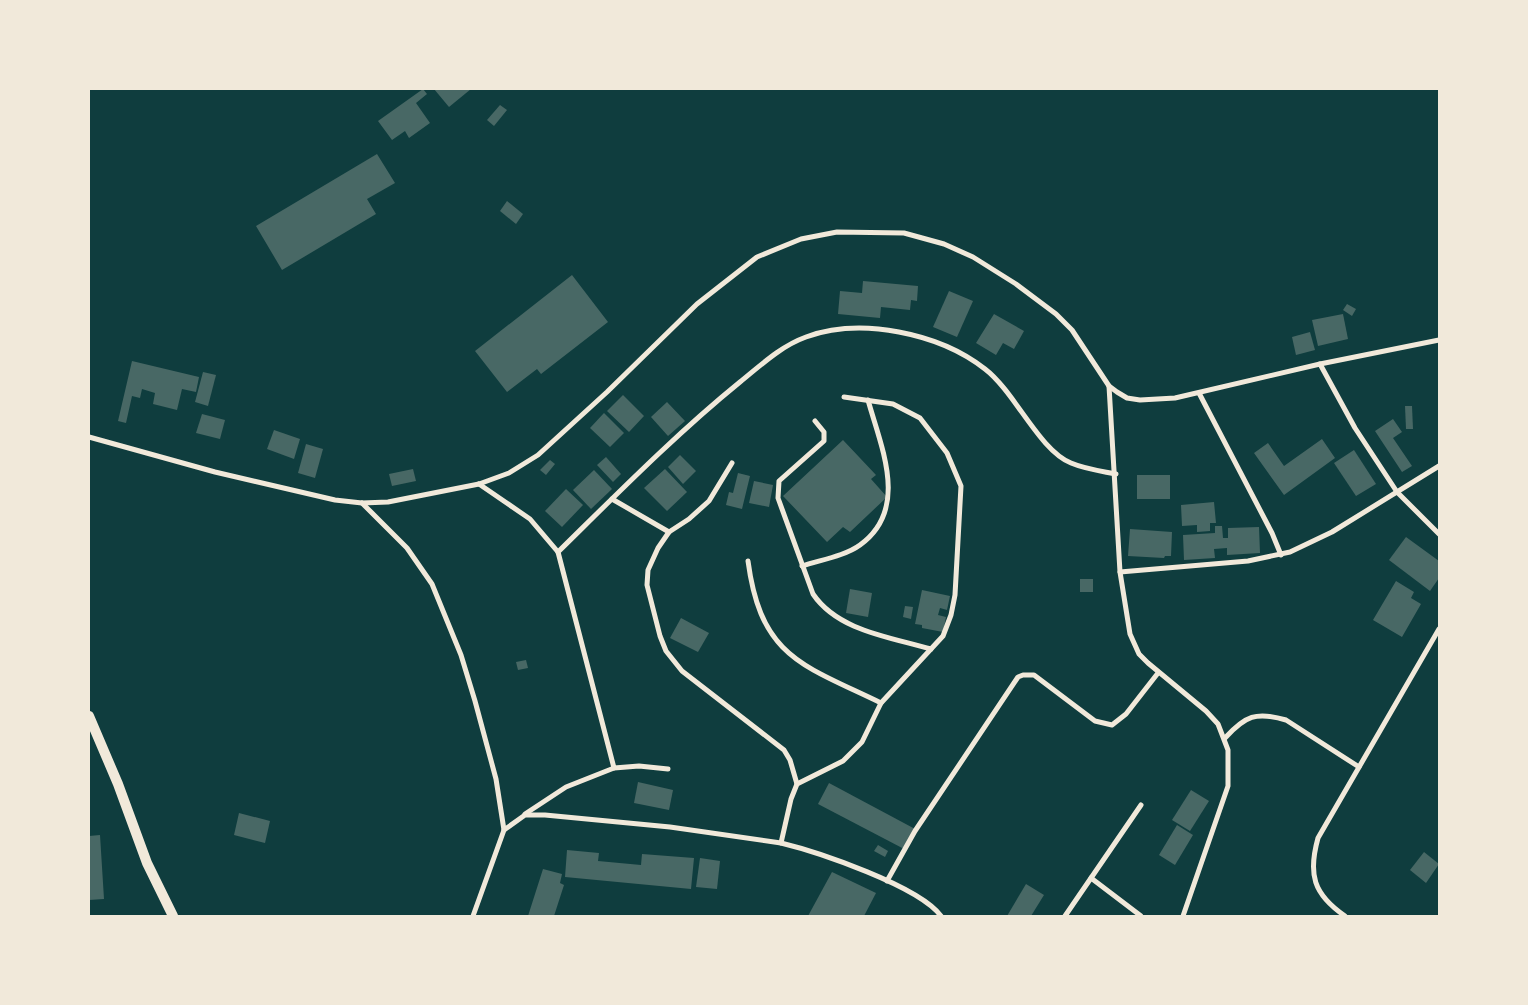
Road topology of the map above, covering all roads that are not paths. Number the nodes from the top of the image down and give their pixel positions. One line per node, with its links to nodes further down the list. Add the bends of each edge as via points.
1 (1439, 340): 2 (street)
2 (1320, 364): 4 (street); 13 (street, via 1355,428)
3 (1109, 386): 4 (street, via 1127,398 1140,400); 11 (street); 12 (street, via 1072,330 1056,314 972,257 944,244 904,233 837,232 801,239 757,257 697,304 538,455 509,473)
4 (1199, 393): 19 (street)
5 (844, 397): 6 (street)
6 (868, 400): 21 (street, via 889,473 889,500 874,532 860,546); 24 (street, via 893,404 920,418 947,453 961,486 955,595 947,628)
7 (815, 420): 21 (street, via 824,432 824,441 779,481 778,498)
8 (89, 437): 15 (street, via 215,472 335,500)
9 (732, 463): 16 (street, via 709,501)
10 (1439, 466): 13 (street)
11 (1116, 474): 14 (street, via 1070,463 1060,456 986,369 959,353 899,332 866,327 842,328 804,337 770,357 718,400); 22 (street)
12 (479, 484): 15 (street, via 388,502); 18 (street, via 530,519)
13 (1397, 492): 17 (street); 19 (street, via 1306,546)
14 (612, 499): 16 (street); 18 (street)
15 (362, 503): 35 (street, via 407,548 432,584 441,604 475,701 496,779)
16 (669, 532): 32 (street, via 648,570 646,585 666,651 682,671 784,750)
17 (1439, 534)
18 (558, 552): 30 (street)
19 (1281, 555): 22 (street, via 1248,561)
20 (748, 561): 26 (street, via 754,596 774,639 809,669)
21 (802, 566): 24 (street, via 813,594 833,616 851,626)
22 (1120, 572): 25 (street, via 1130,634 1139,654)
23 (1439, 629): 29 (street)
24 (931, 649): 26 (street)
25 (1158, 673): 28 (street, via 1206,711 1218,724); 38 (street, via 1126,714 1112,725 1095,721 1034,675 1018,677 915,831)
26 (881, 703): 32 (street, via 853,753)
27 (89, 716): 39 (main road, via 148,863)
28 (1224, 738): 29 (street, via 1253,716 1272,716 1286,720); 44 (street, via 1228,750 1228,786)
29 (1359, 767): 45 (street, via 1318,838 1313,858 1313,873 1319,892)
30 (614, 768): 31 (street); 34 (street, via 566,787)
31 (668, 769)
32 (797, 784): 36 (street)
33 (1141, 805): 37 (street)
34 (525, 815): 35 (street); 36 (street, via 670,827)
35 (504, 830): 40 (street)
36 (781, 843): 38 (street, via 837,860)
37 (1091, 878): 42 (street); 43 (street)
38 (887, 881): 41 (street, via 928,904)
39 (173, 916)
40 (473, 916)
41 (941, 916)
42 (1065, 916)
43 (1140, 916)
44 (1183, 916)
45 (1345, 916)

